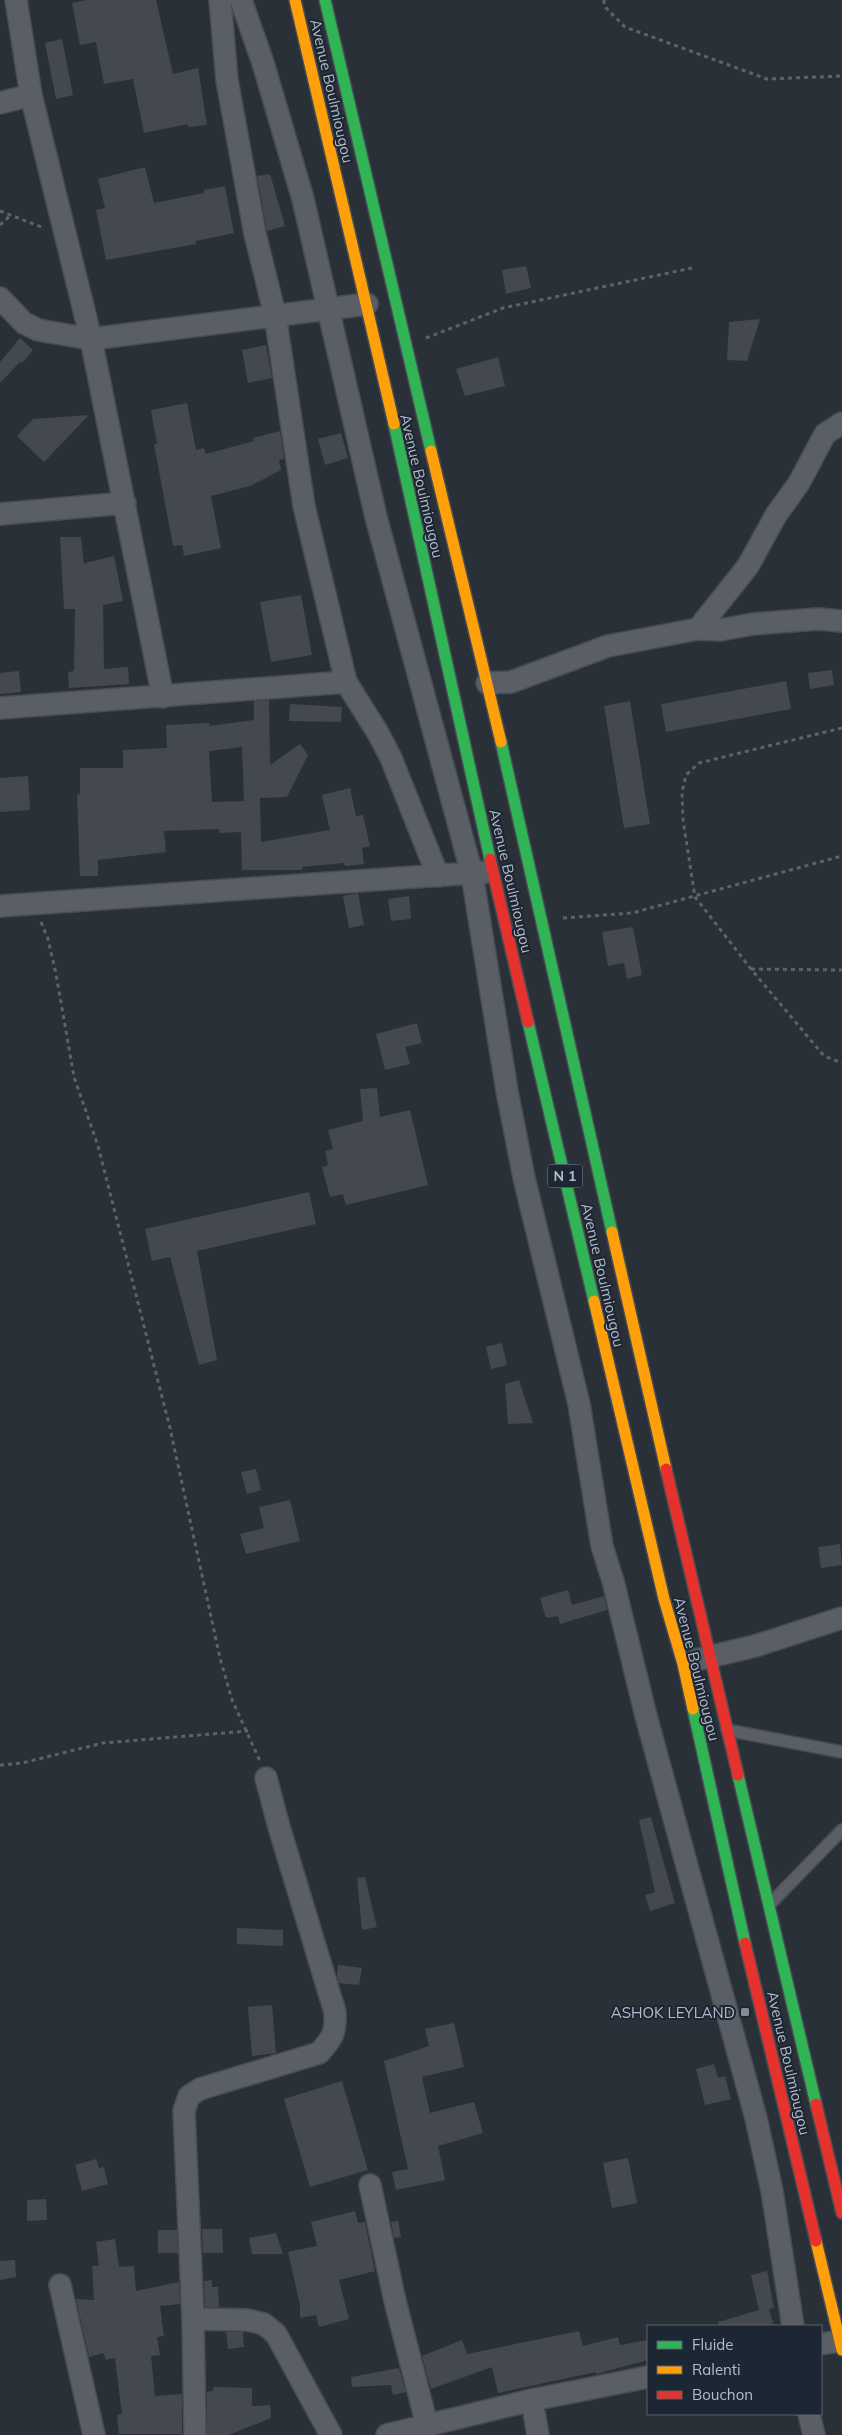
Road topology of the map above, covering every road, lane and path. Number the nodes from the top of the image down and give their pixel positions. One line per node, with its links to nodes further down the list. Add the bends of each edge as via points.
1 (16, 0): 8 (street)
2 (220, 0): 18 (street, via 226,80 255,234)
3 (241, 0): 17 (street, via 303,199)
4 (295, 0): 16 (highway, Avenue Boulmiougou / N 1)
5 (325, 0): 20 (highway, Avenue Boulmiougou / N 1)
6 (604, 0): 7 (path, via 604,6 625,27 766,79)
7 (842, 76)
8 (31, 96): 9 (street); 13 (street)
9 (0, 103)
10 (0, 211): 11 (path)
11 (11, 215): 12 (path); 13 (path)
12 (0, 225)
13 (66, 237): 19 (street)
14 (692, 268): 20 (path, via 504,308)
15 (0, 298): 19 (street, via 24,323 38,330)
16 (367, 304): 17 (street); 32 (highway, Avenue Boulmiougou / N 1)
17 (328, 310): 18 (street); 32 (street, via 376,517)
18 (275, 315): 19 (street); 26 (street, via 304,506)
19 (91, 338): 22 (street)
20 (405, 346): 27 (highway, Avenue Boulmiougou / N 1)
21 (842, 423): 25 (street, via 825,434 748,566)
22 (125, 504): 23 (street); 28 (street)
23 (0, 514)
24 (842, 621): 25 (street, via 818,619 720,630)
25 (698, 629): 27 (street, via 608,646 511,682)
26 (346, 682): 28 (street); 33 (street, via 391,758)
27 (486, 682): 37 (highway, Avenue Boulmiougou / N 1)
28 (163, 697): 29 (street)
29 (0, 708)
30 (842, 728): 34 (path, via 699,763 686,775 682,792 683,820)
31 (842, 856): 34 (path)
32 (483, 873): 33 (street); 43 (highway, Avenue Boulmiougou / N 1); 55 (street, via 507,1091 524,1178 579,1404 602,1546 756,2118 772,2191)
33 (438, 876): 35 (street)
34 (695, 897): 37 (path, via 632,913); 38 (path)
35 (33, 904): 36 (street); 45 (path, via 48,939 74,1077 108,1179 170,1428 220,1658 232,1700)
36 (0, 906)
37 (540, 920): 42 (highway, Avenue Boulmiougou / N 1)
38 (751, 969): 39 (path); 40 (path, via 824,1056)
39 (842, 970)
40 (842, 1064)
41 (842, 1618): 42 (street, via 755,1646)
42 (709, 1656): 43 (street); 44 (highway, Avenue Boulmiougou / N 1)
43 (683, 1664): 56 (highway, Avenue Boulmiougou / N 1)
44 (727, 1730): 46 (lane); 50 (highway, Avenue Boulmiougou / N 1)
45 (248, 1731): 47 (path, via 103,1743 22,1763); 48 (path)
46 (842, 1752)
47 (0, 1765)
48 (266, 1778): 54 (street, via 335,2012 336,2026 331,2040 319,2052 200,2089 188,2096 184,2111)
49 (842, 1830): 50 (lane)
50 (768, 1905): 52 (highway, Avenue Boulmiougou / N 1)
51 (370, 2185): 60 (street)
52 (842, 2212)
53 (60, 2285): 61 (street)
54 (193, 2319): 62 (street); 63 (street, via 248,2320 264,2324 276,2334)
55 (793, 2325)
56 (834, 2345)
57 (647, 2377): 58 (street)
58 (532, 2400): 60 (street); 65 (street)
59 (809, 2415): 66 (street)
60 (427, 2425): 64 (street)
61 (94, 2435)
62 (195, 2435)
63 (331, 2435)
64 (387, 2435)
65 (538, 2435)
66 (814, 2435)

